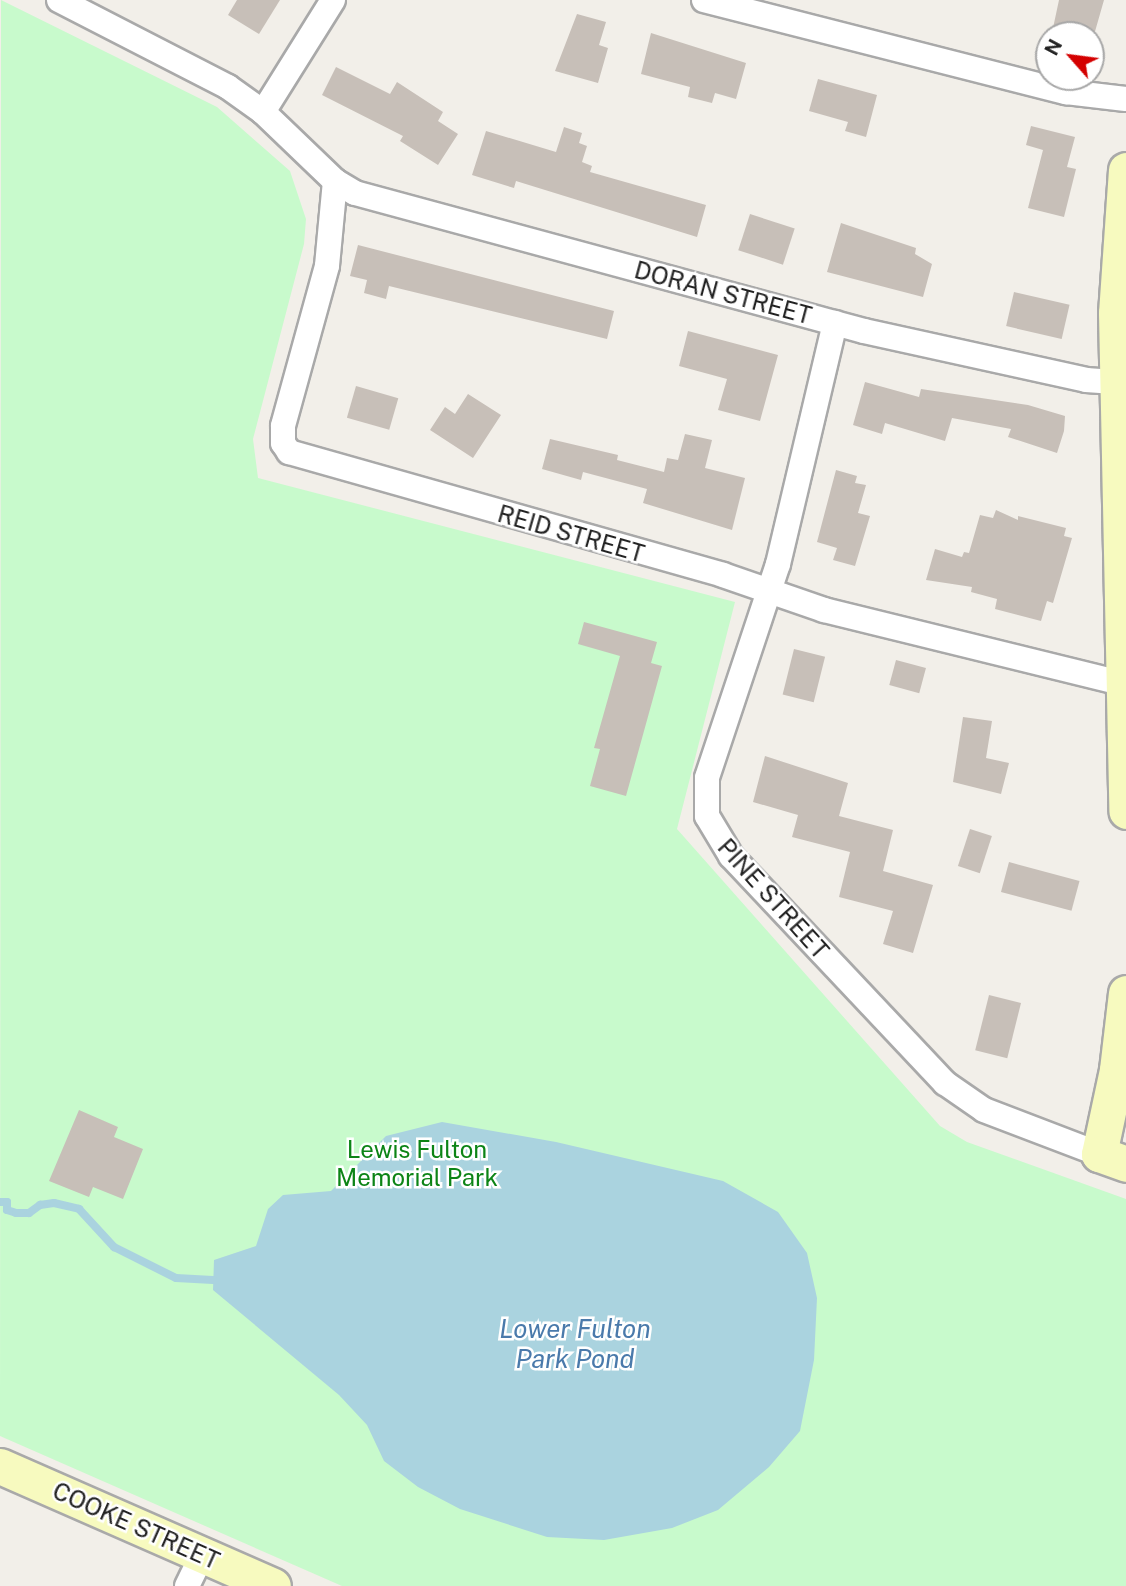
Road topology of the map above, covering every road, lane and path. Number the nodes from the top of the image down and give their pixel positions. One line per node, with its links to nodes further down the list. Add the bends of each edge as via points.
1 (59, 0): 5 (street, DORAN STREET, via 198,69)
2 (333, 0): 5 (street)
3 (704, 0): 4 (street, via 1066,92)
4 (1126, 99)
5 (263, 112): 7 (street, DORAN STREET)
6 (1126, 170): 9 (street, via 1117,281)
7 (335, 181): 8 (street, DORAN STREET, via 365,196); 10 (street, REID STREET, via 327,266 283,426 283,443 289,452)
8 (835, 323): 9 (street, DORAN STREET, via 1086,380); 10 (street, PINE STREET)
9 (1118, 382): 11 (street)
10 (769, 592): 11 (street, REID STREET, via 873,623); 14 (street, PINE STREET, via 707,778 705,802 713,831 870,1006 957,1093 998,1117)
11 (1125, 684): 12 (street)
12 (1126, 811)
13 (1126, 993): 14 (street)
14 (1112, 1159)
15 (0, 1466): 16 (street, COOKE STREET)
16 (202, 1555): 17 (street); 18 (street, COOKE STREET)
17 (187, 1586)
18 (273, 1586)

